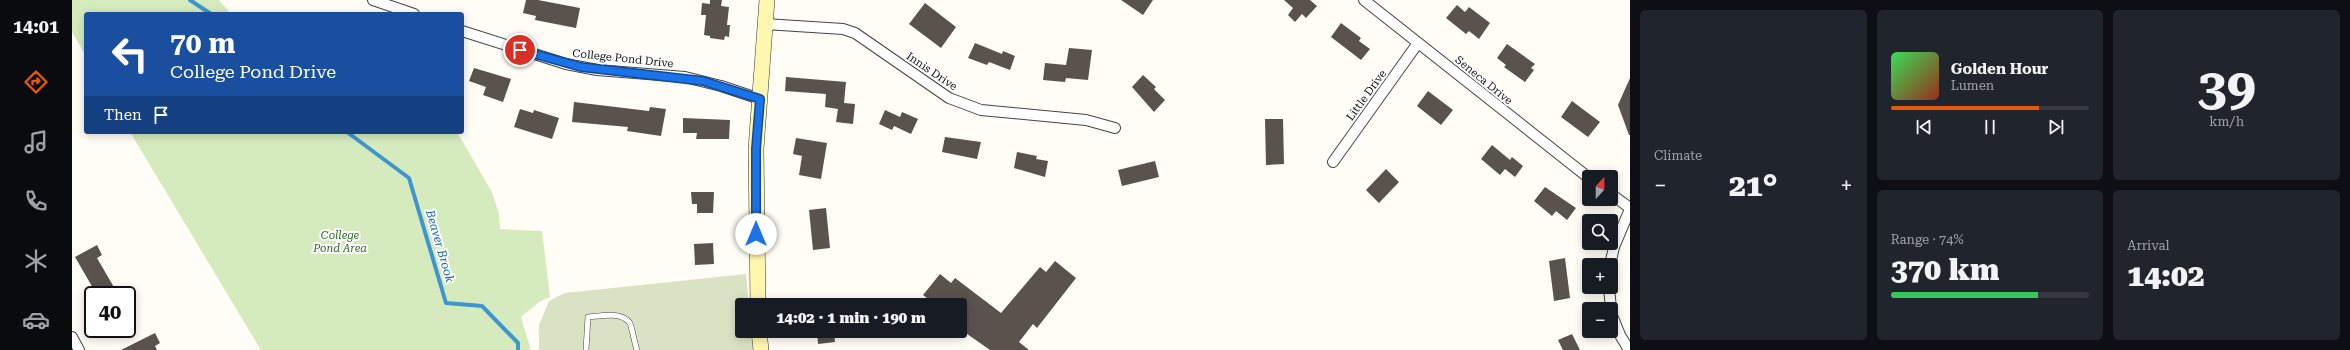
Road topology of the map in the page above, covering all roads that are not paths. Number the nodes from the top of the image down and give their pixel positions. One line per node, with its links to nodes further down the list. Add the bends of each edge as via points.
1 (373, 0): 4 (street)
2 (767, 0): 5 (street)
3 (1364, 0): 7 (street, Seneca Drive)
4 (408, 12)
5 (765, 24): 8 (street); 9 (street, Innis Drive, via 843,29 855,33 949,98 981,110 1086,120)
6 (464, 32): 8 (street, College Pond Drive, via 566,64 597,70 685,77)
7 (1418, 43): 10 (street, Little Drive); 11 (street, Seneca Drive)
8 (760, 99): 15 (street, via 756,149)
9 (1115, 128)
10 (1333, 162)
11 (1582, 172)
12 (1618, 200): 13 (street)
13 (1630, 209): 14 (street)
14 (1612, 258)
15 (758, 298)
16 (1618, 331): 23 (street)
17 (72, 337): 19 (street)
18 (760, 338): 22 (street)
19 (80, 350)
20 (586, 350): 21 (lane, via 588,317 612,315 630,323)
21 (637, 350)
22 (761, 350)
23 (1630, 350)

